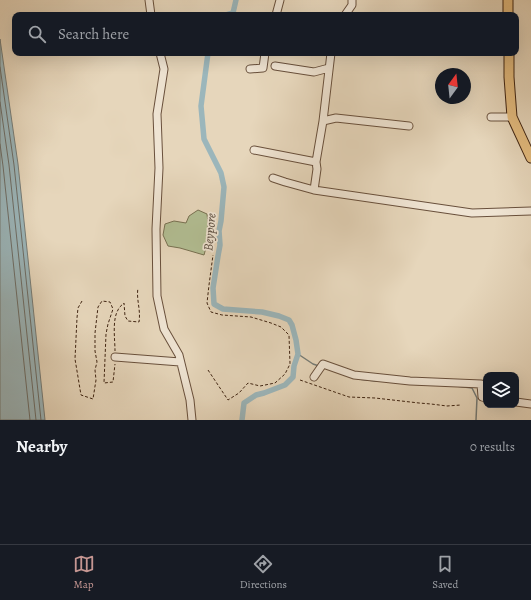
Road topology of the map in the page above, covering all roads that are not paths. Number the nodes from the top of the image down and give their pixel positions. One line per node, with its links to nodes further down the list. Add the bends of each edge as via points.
1 (149, 0): 5 (street)
2 (280, 0): 6 (street)
3 (352, 0): 7 (street)
4 (508, 0): 8 (main road)
5 (150, 12)
6 (277, 12)
7 (347, 12)
8 (508, 12)
9 (161, 56): 27 (street, via 164,69 157,114 157,296 164,329)
10 (265, 56): 15 (street, via 263,68)
11 (331, 56): 14 (street)
12 (509, 56): 17 (main road)
13 (275, 66): 14 (street, via 314,72)
14 (329, 68): 18 (street)
15 (250, 69)
16 (491, 117): 17 (street)
17 (512, 117): 21 (main road)
18 (323, 121): 19 (street, via 336,118); 22 (street)
19 (410, 126)
20 (254, 150): 22 (street)
21 (531, 158)
22 (316, 162): 24 (street)
23 (273, 178): 24 (street)
24 (314, 190): 25 (street, via 472,213)
25 (531, 211)
26 (115, 357): 27 (street)
27 (180, 362): 32 (street, via 190,400)
28 (314, 377): 29 (street, via 322,364 354,375 410,381 481,384)
29 (483, 397)
30 (519, 402): 31 (street)
31 (531, 404)
32 (192, 420)

